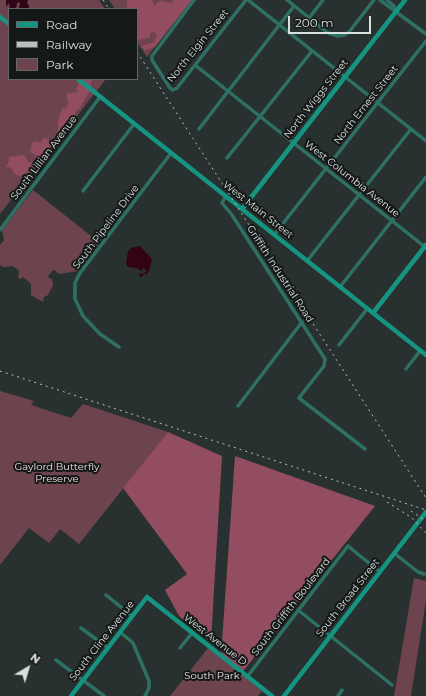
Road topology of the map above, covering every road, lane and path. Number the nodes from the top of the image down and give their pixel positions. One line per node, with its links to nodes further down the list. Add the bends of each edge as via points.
1 (194, 0): 18 (street, North Elgin Street, via 152,57 173,90)
2 (247, 0): 14 (street); 18 (street, North Elgin Street)
3 (287, 0): 9 (street)
4 (323, 0): 12 (street)
5 (374, 0): 12 (street, via 351,30 342,36 330,34)
6 (380, 0): 10 (street)
7 (387, 0): 10 (street)
8 (405, 0): 10 (street, North Wiggs Street)
9 (294, 6): 12 (street); 14 (street)
10 (396, 11): 15 (street); 19 (street, North Wiggs Street)
11 (0, 17): 13 (street)
12 (309, 18)
13 (8, 23)
14 (279, 25): 17 (street); 21 (street)
15 (426, 34)
16 (426, 41): 23 (street, North Ernest Street)
17 (312, 51): 19 (street); 24 (street)
18 (195, 65): 21 (street, West Columbia Avenue)
19 (345, 77): 23 (street); 29 (street, North Wiggs Street)
20 (79, 80): 22 (street, West Main Street)
21 (227, 91): 24 (street, West Columbia Avenue); 26 (street)
22 (100, 96): 25 (street, West Main Street); 39 (street, South Lillian Avenue)
23 (378, 103): 27 (street); 32 (street, North Ernest Street)
24 (260, 117): 29 (street, West Columbia Avenue); 31 (street)
25 (134, 124): 30 (street, West Main Street); 34 (street)
26 (199, 129)
27 (411, 129): 28 (street); 35 (street)
28 (426, 141)
29 (293, 143): 32 (street, West Columbia Avenue); 37 (street, North Wiggs Street)
30 (171, 153): 36 (street, West Main Street); 48 (street, South Pipeline Drive, via 75,283 75,299 84,316 105,338)
31 (227, 158)
32 (326, 169): 35 (street, West Columbia Avenue); 40 (street, North Ernest Street)
33 (426, 177): 38 (street)
34 (83, 191)
35 (359, 195): 38 (street, West Columbia Avenue); 42 (street)
36 (226, 196): 37 (street, West Main Street); 46 (street, Griffith Industrial Road, via 222,204 232,215)
37 (242, 209): 40 (street, West Main Street)
38 (392, 221): 41 (street, West Columbia Avenue); 43 (street)
39 (0, 230)
40 (274, 235): 42 (street, West Main Street)
41 (425, 246): 45 (street)
42 (307, 261): 43 (street, West Main Street)
43 (340, 287): 44 (street, West Main Street)
44 (367, 309): 45 (street, West Main Street); 47 (street)
45 (373, 313): 49 (street, West Main Street)
46 (302, 322): 52 (street); 53 (street, Griffith Industrial Road, via 325,362 299,398)
47 (340, 345)
48 (119, 347)
49 (420, 351): 50 (street, West Main Street); 51 (street)
50 (426, 355)
51 (406, 368)
52 (238, 406)
53 (365, 449)
54 (426, 512): 55 (street, South Broad Street)
55 (394, 553): 56 (street, South Broad Street); 57 (street)
56 (380, 572): 60 (street, South Griffith Boulevard, via 348,546); 65 (street, South Broad Street)
57 (424, 574)
58 (106, 596): 61 (street)
59 (147, 597): 61 (street, South Cline Avenue); 64 (street, West Avenue D)
60 (298, 610): 65 (street); 69 (street, South Griffith Boulevard)
61 (132, 616): 63 (street, South Cline Avenue)
62 (81, 628): 66 (street)
63 (120, 632): 66 (street, South Cline Avenue); 75 (street, via 133,643 149,681)
64 (192, 633): 67 (street); 69 (street, West Avenue D)
65 (330, 636): 71 (street); 77 (street, South Broad Street)
66 (108, 648): 70 (street, South Cline Avenue)
67 (180, 648)
68 (56, 660): 70 (street)
69 (247, 677): 76 (street, West Avenue D)
70 (83, 680): 73 (street, South Cline Avenue); 74 (street)
71 (392, 685)
72 (342, 690): 78 (street)
73 (71, 696)
74 (104, 696)
75 (145, 696)
76 (272, 696)
77 (284, 696)
78 (338, 696)

